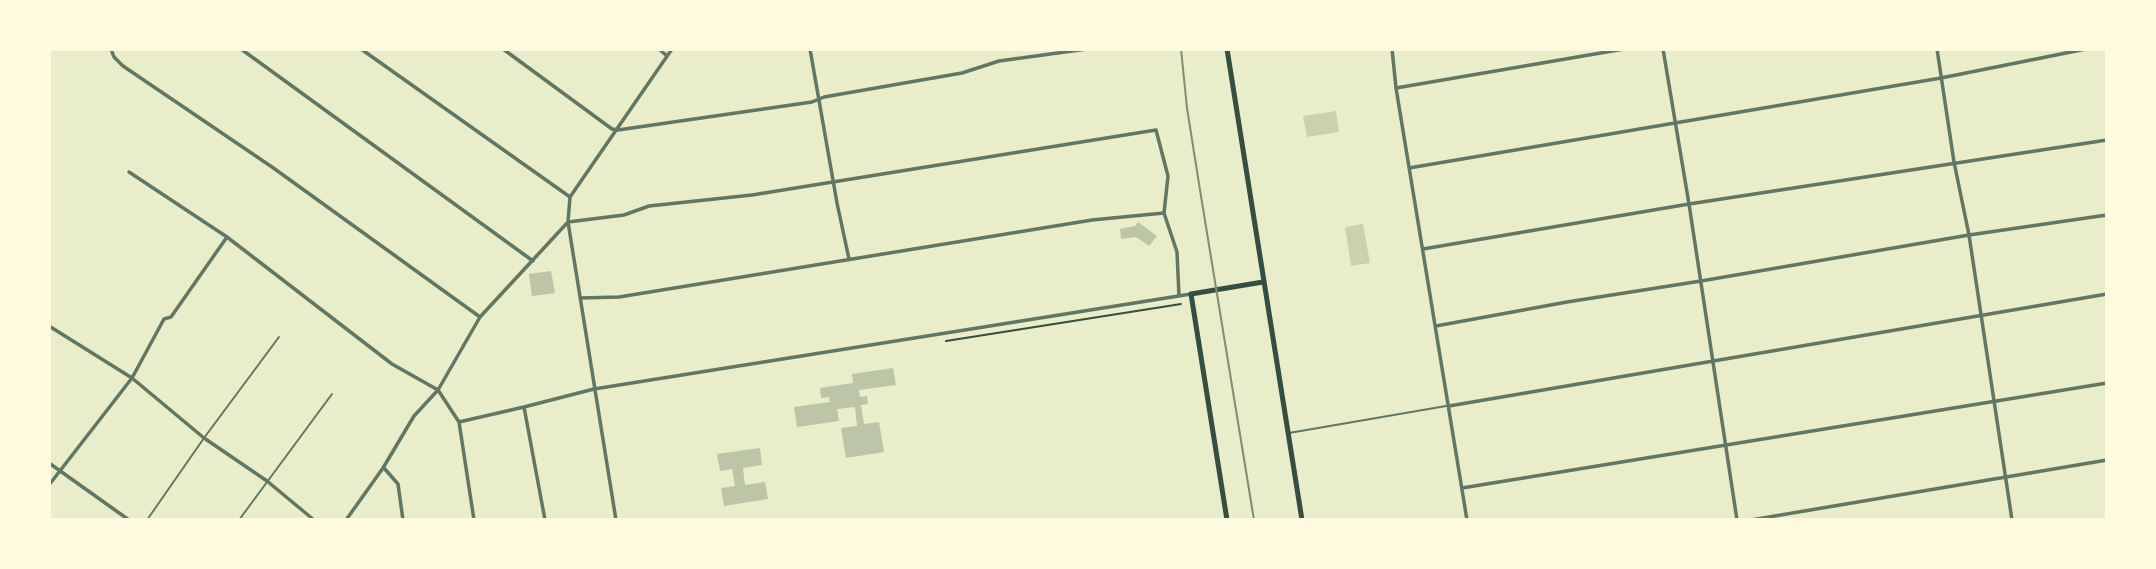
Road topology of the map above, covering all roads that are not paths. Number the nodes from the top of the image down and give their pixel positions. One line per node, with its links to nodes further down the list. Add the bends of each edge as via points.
1 (111, 49): 43 (street, via 123,66)
2 (241, 49): 35 (street)
3 (361, 49): 26 (street)
4 (503, 49): 20 (street)
5 (659, 49): 15 (street)
6 (672, 49): 15 (street)
7 (810, 49): 18 (street)
8 (1087, 49): 18 (street, via 999,61 962,73)
9 (1227, 49): 37 (main road)
10 (1392, 49): 17 (street)
11 (1623, 49): 17 (street)
12 (1663, 49): 19 (street)
13 (1937, 49): 16 (street)
14 (2086, 49): 16 (street)
15 (667, 56): 20 (street)
16 (1941, 78): 19 (street); 22 (street)
17 (1396, 88): 23 (street)
18 (818, 98): 20 (street); 25 (street)
19 (1675, 124): 23 (street); 27 (street)
20 (618, 130): 26 (street)
21 (2107, 140): 22 (street)
22 (1954, 162): 27 (street); 31 (street)
23 (1409, 169): 33 (street)
24 (129, 172): 32 (street)
25 (833, 181): 28 (street, via 1156,130 1168,176); 30 (street); 34 (street)
26 (570, 197): 30 (street)
27 (1689, 204): 33 (street); 36 (street)
28 (1164, 213): 34 (street); 40 (street, via 1177,252)
29 (2107, 215): 31 (street)
30 (568, 222): 35 (street); 41 (street)
31 (1969, 235): 36 (street); 42 (street)
32 (227, 237): 48 (street, via 171,317 164,319); 51 (street, via 392,364)
33 (1423, 249): 44 (street)
34 (849, 259): 41 (street, via 619,297)
35 (533, 261): 43 (street)
36 (1701, 281): 44 (street); 47 (street)
37 (1263, 282): 38 (main road); 57 (main road)
38 (1191, 294): 40 (street); 77 (main road)
39 (2107, 294): 42 (street)
40 (1179, 296): 50 (street)
41 (582, 299): 50 (street)
42 (1980, 315): 47 (street); 53 (street)
43 (481, 317): 51 (street)
44 (1436, 326): 54 (street)
45 (49, 327): 48 (street)
46 (279, 337): 58 (lane)
47 (1712, 361): 54 (street); 59 (street)
48 (132, 378): 58 (street); 63 (street)
49 (2107, 383): 53 (street)
50 (594, 389): 55 (street); 76 (street)
51 (438, 390): 56 (street); 62 (street, via 414,416)
52 (332, 394): 65 (lane)
53 (1994, 401): 59 (street); 64 (street)
54 (1449, 406): 57 (lane); 67 (street)
55 (524, 407): 56 (street); 75 (street)
56 (458, 422): 74 (street)
57 (1288, 433): 78 (main road)
58 (204, 438): 65 (street); 69 (lane)
59 (1725, 444): 67 (street); 80 (street)
60 (2107, 460): 64 (street)
61 (49, 463): 63 (street)
62 (383, 468): 72 (street); 73 (street, via 398,484)
63 (58, 470): 66 (street); 68 (street)
64 (2006, 478): 81 (street); 82 (street)
65 (267, 481): 70 (lane); 71 (street)
66 (49, 485)
67 (1462, 488): 79 (street)
68 (129, 520)
69 (147, 520)
70 (239, 520)
71 (314, 520)
72 (346, 520)
73 (403, 520)
74 (474, 520)
75 (545, 520)
76 (616, 520)
77 (1227, 520)
78 (1302, 520)
79 (1468, 520)
80 (1737, 520)
81 (1751, 520)
82 (2012, 520)

